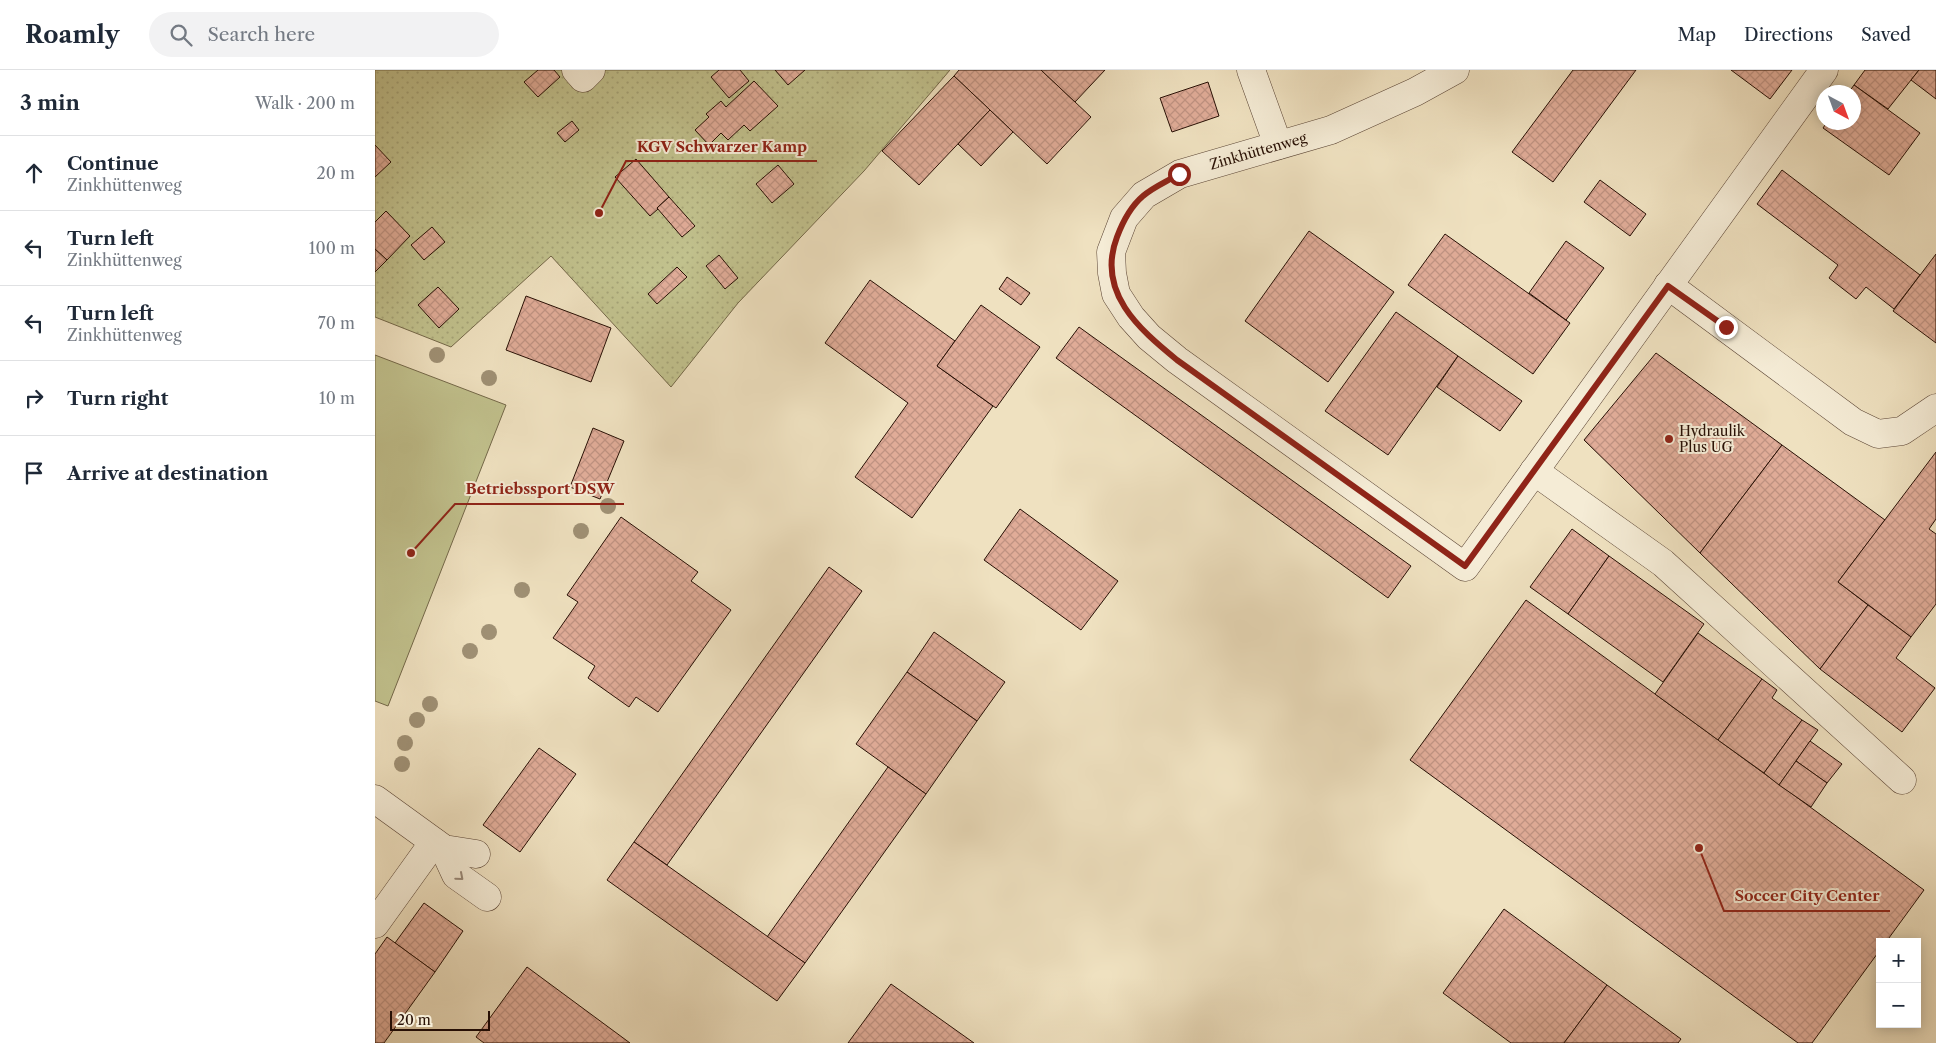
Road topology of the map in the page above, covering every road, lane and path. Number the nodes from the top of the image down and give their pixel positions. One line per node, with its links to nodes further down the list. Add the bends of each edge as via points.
1 (576, 70): 2 (street, via 583,78)
2 (591, 70)
3 (1251, 70): 6 (street)
4 (1455, 70): 6 (street, Zinkhüttenweg, via 1331,130)
5 (1824, 70): 7 (street, Zinkhüttenweg)
6 (1278, 145): 9 (street, Zinkhüttenweg, via 1179,174 1144,195 1123,218 1111,252 1112,273 1116,294 1131,317 1177,360 1465,566)
7 (1668, 286): 8 (street, via 1853,422 1878,434 1902,431); 9 (street, Zinkhüttenweg)
8 (1936, 408)
9 (1534, 471): 10 (street, via 1663,563)
10 (1902, 780)
11 (375, 799): 12 (street)
12 (439, 846): 13 (street); 14 (street, one-way to 14, via 455,875); 15 (street)
13 (476, 854)
14 (487, 897)
15 (375, 924)

